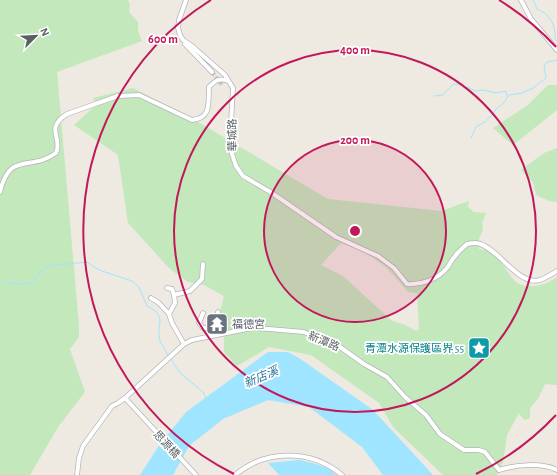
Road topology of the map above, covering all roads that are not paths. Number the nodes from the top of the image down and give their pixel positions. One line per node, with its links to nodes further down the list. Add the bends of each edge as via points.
1 (186, 0): 3 (street, via 178,28)
2 (522, 1): 4 (street, via 531,19)
3 (184, 42): 5 (street); 6 (street, via 225,75)
4 (557, 50)
5 (212, 72)
6 (228, 81): 7 (street, via 218,80 209,88 207,112 198,120 192,120 139,95 118,96 67,114 56,124 56,153 51,157 10,169 3,180); 9 (street, 華城路, via 233,88 230,140 232,154 243,176 336,237 378,256 394,268 407,284 417,285 436,277 467,244 479,243 489,248 519,276 531,280 540,280)
7 (0, 192)
8 (203, 264): 11 (street, via 202,279 190,291)
9 (557, 271)
10 (167, 288): 11 (street, via 172,289)
11 (174, 295): 15 (street, via 175,303)
12 (151, 298): 15 (street)
13 (218, 312): 16 (street, via 215,324)
14 (203, 313): 16 (street, via 200,323 203,328)
15 (169, 314): 18 (street)
16 (208, 328): 17 (street)
17 (211, 336): 18 (street, 新潭路); 21 (street, 新潭路, via 252,328 270,329 304,332 340,347 387,378 426,415 440,434 464,450 485,452)
18 (184, 344): 19 (street, 新潭路)
19 (125, 398): 22 (street, 新潭路, via 112,406 83,446); 23 (street, 思源橋)
20 (557, 470): 21 (street, via 542,465 510,468)
21 (499, 473)
22 (77, 475)
23 (196, 475)
24 (234, 475): 25 (street, via 250,464 286,455 316,460 334,468)
25 (342, 475)

